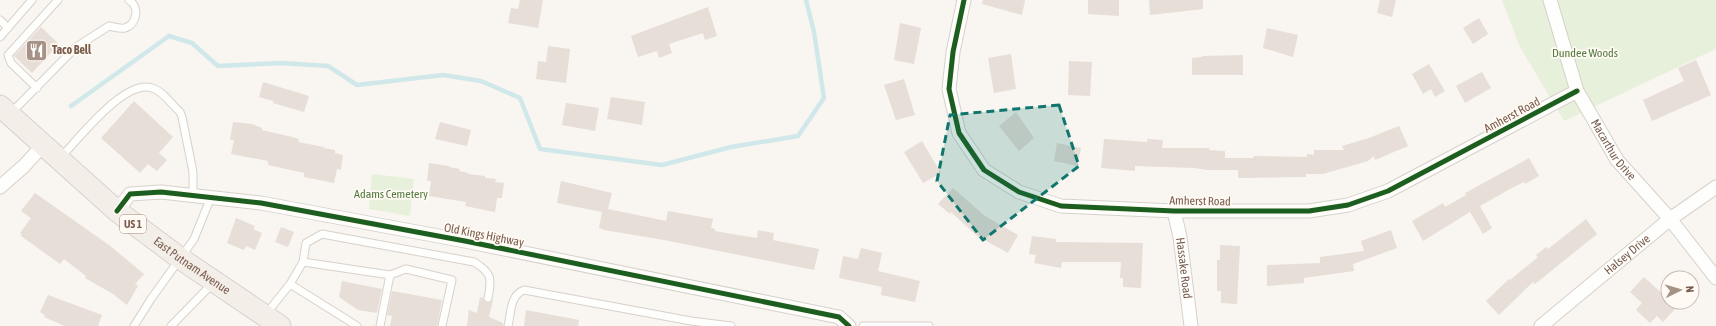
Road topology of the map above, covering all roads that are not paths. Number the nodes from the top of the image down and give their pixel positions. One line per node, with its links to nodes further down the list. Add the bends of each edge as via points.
1 (32, 0): 7 (lane)
2 (58, 0): 9 (lane, via 8,55 11,63)
3 (129, 0): 9 (lane, via 135,7 136,14 131,24 124,28 109,26 76,47)
4 (964, 0): 19 (street, Amherst Road, via 953,52 950,89 959,133 984,170 1019,192 1061,206)
5 (1550, 0): 10 (street, Macarthur Drive)
6 (0, 20): 7 (lane)
7 (8, 28): 8 (lane)
8 (0, 37)
9 (37, 88): 11 (lane)
10 (1577, 91): 19 (street, Amherst Road, via 1388,191 1348,205 1309,211); 20 (street, Macarthur Drive, via 1617,160)
11 (5, 110): 12 (main road, East Putnam Avenue / US 1)
12 (43, 145): 13 (main road, East Putnam Avenue / US 1); 14 (street)
13 (59, 160): 16 (lane, via 109,107 134,90 151,87 180,112 182,117 193,172); 18 (main road, East Putnam Avenue / US 1)
14 (0, 187)
15 (1716, 187): 20 (street, Halsey Drive)
16 (193, 195): 17 (street, Old Kings Highway); 18 (street, Old Kings Highway, via 146,192 130,194)
17 (211, 196): 21 (lane, via 194,239); 37 (street, Old Kings Highway, via 449,238 839,317)
18 (117, 211): 21 (main road, East Putnam Avenue / US 1)
19 (1174, 211): 40 (street, Hassake Road, via 1180,236)
20 (1670, 218): 24 (street, Macarthur Drive); 41 (street, Halsey Drive)
21 (181, 259): 25 (main road, East Putnam Avenue / US 1); 30 (lane, via 150,299)
22 (302, 262): 23 (lane); 26 (lane); 27 (lane, via 306,243 322,234 474,262 487,271 491,283)
23 (390, 275): 33 (lane); 34 (lane, via 406,269 452,280)
24 (1716, 278)
25 (214, 281): 28 (main road, East Putnam Avenue / US 1); 31 (lane)
26 (290, 284): 28 (lane); 32 (lane)
27 (488, 298)
28 (272, 321)
29 (691, 324): 35 (lane, via 524,290 518,292 514,299); 36 (lane)
30 (134, 326)
31 (171, 326)
32 (357, 326)
33 (380, 326)
34 (442, 326)
35 (508, 326)
36 (731, 326)
37 (849, 326)
38 (863, 326): 39 (lane)
39 (929, 326)
40 (1192, 326)
41 (1541, 326)

